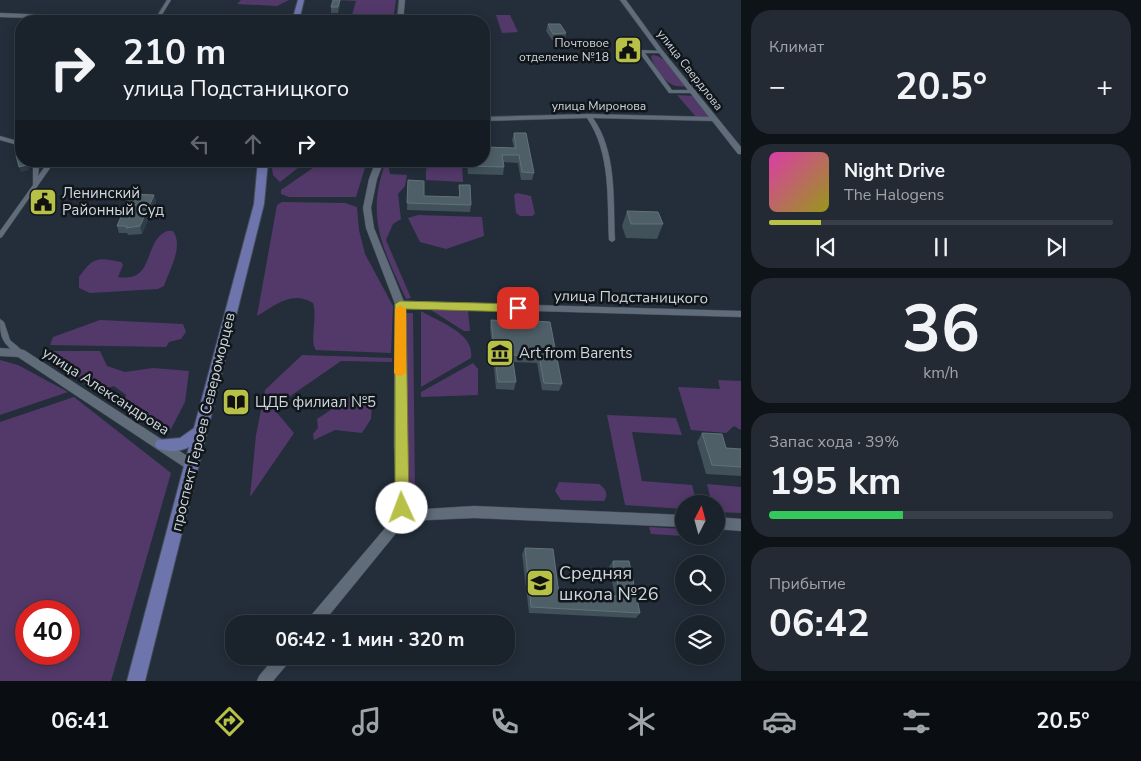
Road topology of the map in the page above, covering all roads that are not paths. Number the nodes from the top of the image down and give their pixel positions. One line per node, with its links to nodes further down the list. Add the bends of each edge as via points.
1 (169, 0): 6 (street)
2 (301, 0): 7 (main road)
3 (402, 0): 8 (street)
4 (623, 0): 10 (street, улица Свердлова)
5 (0, 15): 9 (street)
6 (160, 15)
7 (297, 15)
8 (401, 15)
9 (15, 16)
10 (661, 52): 11 (street, улица Свердлова); 11 (street, via 641,51 671,92)
11 (694, 92): 14 (street, улица Свердлова)
12 (589, 116): 13 (street, улица Миронова); 14 (street, улица Миронова); 24 (street, via 595,122 604,148)
13 (490, 119)
14 (714, 119): 17 (street, улица Свердлова)
15 (0, 138): 16 (street)
16 (15, 142)
17 (741, 152)
18 (36, 167): 22 (street)
19 (48, 167): 22 (street)
20 (262, 167): 30 (main road, проспект Героев Североморцев, via 259,204)
21 (378, 167): 25 (street, via 367,200 369,222)
22 (35, 184): 23 (street)
23 (0, 236)
24 (612, 240)
25 (400, 304): 26 (street, улица Подстаницкого); 33 (street)
26 (741, 314)
27 (0, 322): 29 (street, via 7,342)
28 (0, 352): 29 (street, улица Александрова)
29 (20, 353): 31 (street, улица Александрова)
30 (199, 432): 31 (main road, via 182,444); 32 (main road, проспект Героев Североморцев)
31 (162, 444): 32 (street, улица Александрова)
32 (191, 466): 39 (main road, проспект Героев Североморцев)
33 (403, 516): 34 (street, via 474,512); 37 (street)
34 (675, 522)
35 (725, 524): 36 (street)
36 (741, 525)
37 (320, 615)
38 (277, 665): 40 (street)
39 (136, 681)
40 (264, 681)

